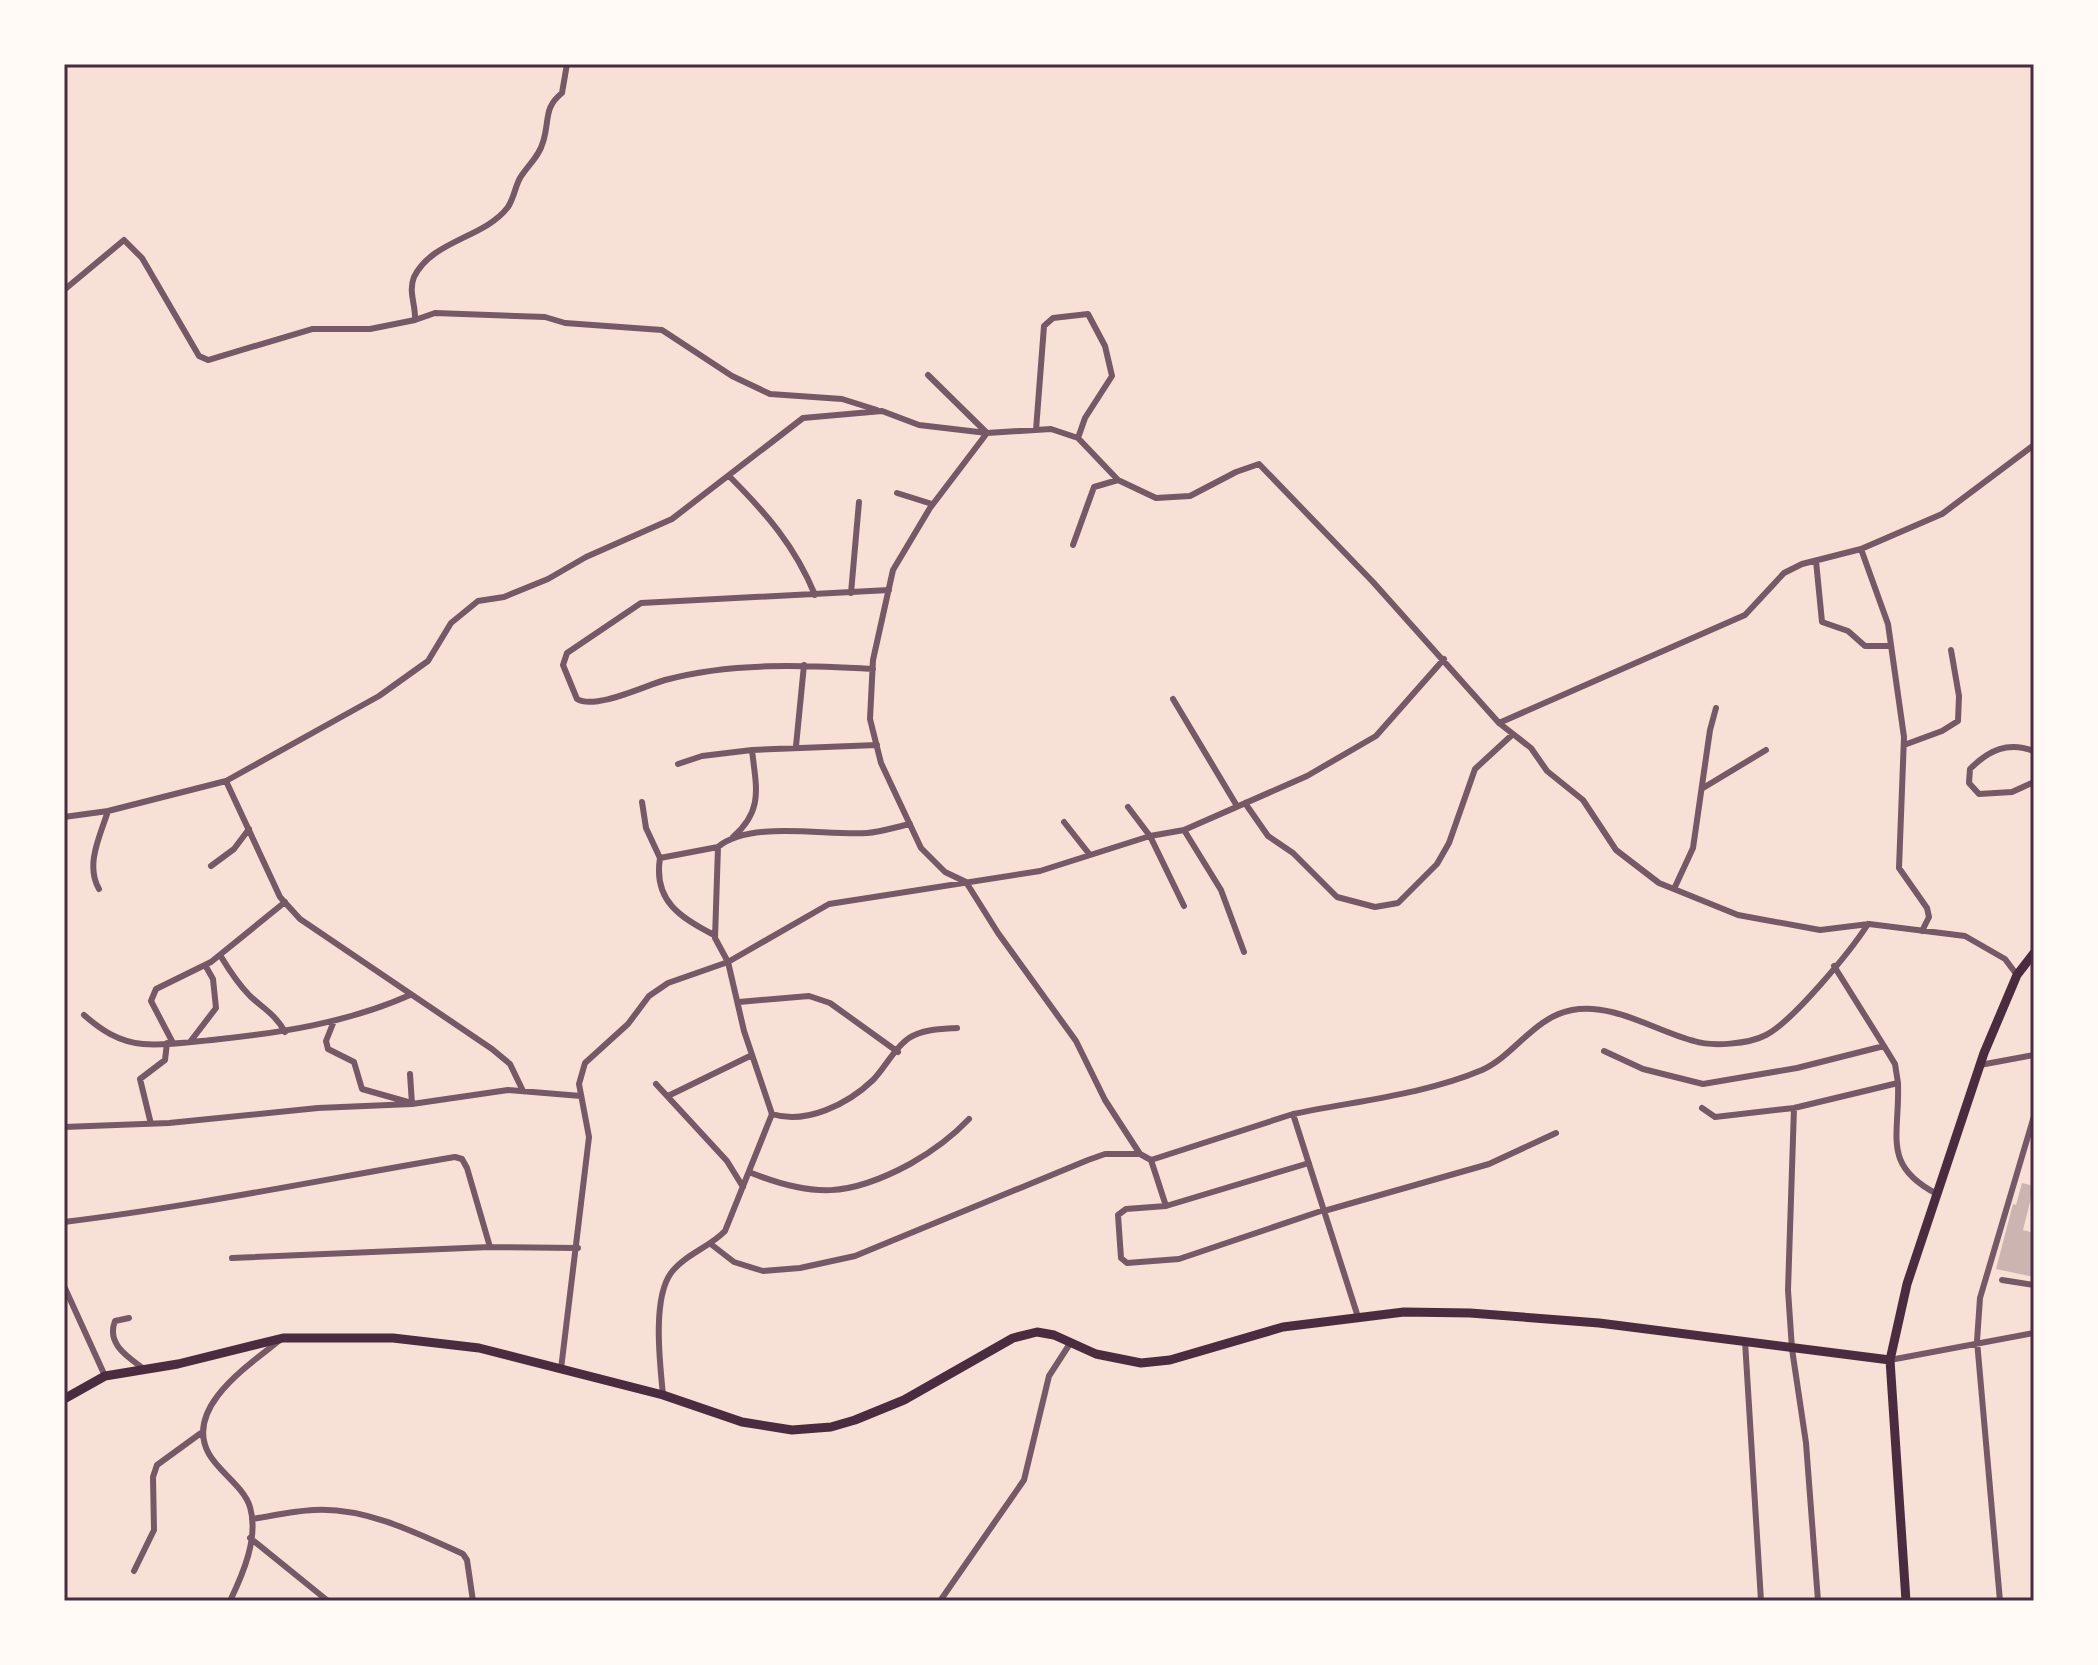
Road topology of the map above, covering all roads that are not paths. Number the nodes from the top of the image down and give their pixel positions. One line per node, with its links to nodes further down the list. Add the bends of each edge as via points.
1 (567, 64): 3 (street, via 562,93 547,111 545,139 507,208 426,263 412,287)
2 (64, 290): 3 (street, via 124,240 142,258 199,356 208,360 312,329 370,329)
3 (415, 320): 5 (street, via 435,313 545,317 662,330 770,394 842,399)
4 (928, 375): 7 (street)
5 (882, 411): 7 (street, via 919,425); 10 (street, via 803,418)
6 (1036, 430): 7 (street); 8 (street); 8 (street, via 1044,326 1053,318 1088,314 1105,346 1112,376)
7 (987, 433): 14 (street)
8 (1078, 438): 11 (street)
9 (2034, 445): 16 (street, via 1942,514)
10 (729, 476): 20 (street, via 775,522); 37 (street, via 672,519 548,579 478,601 451,623 428,661 379,696)
11 (1118, 480): 15 (street, via 1094,487); 23 (street, via 1156,498 1190,496 1259,464)
12 (897, 493): 14 (street)
13 (859, 502): 19 (street)
14 (932, 504): 18 (street, via 893,570)
15 (1073, 545)
16 (1861, 549): 17 (street); 21 (street, via 1882,602)
17 (1816, 561): 21 (street, via 1822,622 1848,631 1865,646); 28 (street, via 1784,573 1745,615)
18 (889, 590): 19 (street); 25 (street)
19 (851, 593): 20 (street)
20 (815, 595): 24 (street, via 641,603 567,653 563,665 577,699 594,703 681,676)
21 (1891, 646): 31 (street)
22 (1951, 650): 31 (street, via 1958,721)
23 (1444, 659): 28 (street); 41 (street, via 1376,736 1307,776)
24 (804, 665): 25 (street); 32 (street)
25 (873, 669): 30 (street, via 870,719)
26 (1173, 699): 42 (street)
27 (1716, 708): 39 (street)
28 (1499, 723): 29 (street)
29 (1513, 734): 41 (street, via 1475,769 1443,854 1398,903 1375,907 1337,897 1268,836); 58 (street, via 1583,800 1616,850)
30 (877, 745): 32 (street); 47 (street)
31 (1904, 745): 62 (street, via 1899,868 1927,908)
32 (796, 746): 33 (street)
33 (752, 750): 36 (street); 51 (street, via 755,810)
34 (1766, 750): 39 (street)
35 (2034, 751): 38 (street, via 2004,746 1984,755 1970,769 1969,783 1979,794 1993,796)
36 (678, 764)
37 (226, 781): 44 (street); 48 (street)
38 (2034, 782)
39 (1703, 788): 58 (street, via 1693,848)
40 (642, 802): 54 (street, via 646,828)
41 (1245, 803): 42 (street)
42 (1237, 806): 49 (street)
43 (1128, 807): 50 (street)
44 (108, 811): 45 (street); 57 (street, via 93,862)
45 (64, 817)
46 (1064, 822): 53 (street)
47 (910, 824): 51 (street, via 868,833 782,832); 56 (street, via 921,848 945,872)
48 (249, 829): 55 (street); 59 (street)
49 (1184, 830): 50 (street); 64 (street, via 1221,890)
50 (1150, 836): 53 (street); 60 (street)
51 (730, 840): 52 (street)
52 (718, 847): 54 (street); 63 (street)
53 (1090, 855): 56 (street, via 1040,871)
54 (660, 858): 63 (street, via 663,897 679,917)
55 (211, 866)
56 (966, 882): 67 (street, via 829,904); 101 (street, via 1076,1041)
57 (99, 889)
58 (1674, 889): 61 (street, via 1752,918 1820,930)
59 (285, 902): 66 (street); 71 (street, via 331,943)
60 (1184, 906)
61 (1869, 924): 62 (street); 69 (street)
62 (1922, 931): 70 (street, via 1965,936 2005,959)
63 (714, 935): 67 (street)
64 (1244, 952)
65 (2034, 953): 70 (main road)
66 (220, 955): 68 (street); 76 (street)
67 (728, 962): 72 (street); 89 (street, via 668,983 649,996 628,1024 585,1063)
68 (205, 965): 77 (street, via 213,979 216,1008); 78 (street, via 156,989 151,1001)
69 (1834, 966): 79 (street); 95 (street, via 1779,1027 1762,1037 1696,1042 1629,1018 1575,1009 1554,1015 1485,1068 1437,1086)
70 (2017, 975): 84 (main road)
71 (410, 995): 74 (street); 88 (street, via 510,1064)
72 (739, 1002): 81 (street, via 809,996 830,1003); 82 (street)
73 (84, 1015): 78 (street, via 106,1034 143,1045)
74 (334, 1020): 76 (street); 91 (street, via 328,1049 354,1062 362,1089)
75 (957, 1028): 81 (street, via 907,1039)
76 (285, 1032): 77 (street)
77 (190, 1042): 78 (street)
78 (170, 1043): 98 (street, via 165,1060 140,1079)
79 (1884, 1046): 80 (street, via 1703,1084 1643,1069); 86 (street)
80 (1604, 1051)
81 (898, 1052): 94 (street, via 871,1082 825,1111 798,1118)
82 (752, 1055): 90 (street); 94 (street)
83 (2034, 1055): 84 (street)
84 (1980, 1065): 106 (main road)
85 (410, 1074): 91 (street)
86 (1898, 1083): 93 (street); 106 (street, via 1897,1155 1906,1174)
87 (656, 1084): 90 (street)
88 (523, 1091): 89 (street); 91 (street)
89 (581, 1096): 112 (street, via 589,1137)
90 (668, 1096): 105 (street, via 727,1161)
91 (412, 1104): 98 (street)
92 (1702, 1108): 93 (street, via 1715,1117)
93 (1794, 1108): 124 (street, via 1788,1290)
94 (772, 1114): 104 (street)
95 (1293, 1114): 102 (street); 103 (street)
96 (2034, 1116): 122 (street, via 1980,1298)
97 (969, 1119): 104 (street, via 937,1149 878,1182 847,1191 787,1188)
98 (151, 1124): 99 (street)
99 (64, 1127)
100 (1556, 1133): 108 (street, via 1489,1164)
101 (1140, 1154): 102 (street); 110 (street, via 1105,1154 841,1259 763,1271 734,1262)
102 (1151, 1160): 107 (street)
103 (1309, 1163): 107 (street); 108 (street)
104 (749, 1172): 105 (street)
105 (743, 1187): 110 (street, via 725,1231)
106 (1937, 1194): 125 (main road, via 1907,1284)
107 (1166, 1206): 108 (street, via 1126,1209 1118,1215 1123,1262 1179,1259)
108 (1324, 1211): 117 (street)
109 (64, 1222): 111 (street, via 455,1157 467,1168)
110 (712, 1245): 129 (street, via 671,1273 663,1295)
111 (490, 1247): 112 (street); 113 (street)
112 (578, 1248): 126 (street)
113 (232, 1258)
114 (2002, 1280): 115 (street)
115 (2034, 1285)
116 (64, 1286): 128 (street)
117 (1358, 1317): 121 (main road, via 1470,1313); 123 (main road, via 1283,1327 1170,1360 1121,1360)
118 (129, 1318): 127 (street, via 115,1321 116,1344)
119 (2034, 1333): 122 (street)
120 (283, 1338): 126 (main road, via 393,1338 479,1348); 127 (main road); 131 (street, via 242,1370 208,1409)
121 (1745, 1341): 124 (main road); 139 (street)
122 (1977, 1341): 125 (street); 142 (street)
123 (1071, 1342): 129 (main road, via 1037,1332 1013,1338 904,1400 831,1427 792,1430 742,1422); 138 (street, via 1049,1376 1024,1480)
124 (1792, 1349): 125 (main road); 140 (street, via 1806,1443)
125 (1890, 1360): 141 (main road)
126 (561, 1369): 129 (main road)
127 (146, 1371): 128 (main road)
128 (105, 1376): 130 (main road)
129 (663, 1395)
130 (64, 1399)
131 (201, 1433): 132 (street, via 209,1454 250,1505); 134 (street, via 157,1465 154,1530)
132 (252, 1519): 133 (street); 137 (street, via 345,1511 406,1528 463,1554)
133 (250, 1538): 135 (street, via 245,1570); 136 (street)
134 (134, 1571)
135 (230, 1601)
136 (328, 1601)
137 (473, 1601)
138 (940, 1601)
139 (1761, 1601)
140 (1818, 1601)
141 (1906, 1601)
142 (2000, 1601)

